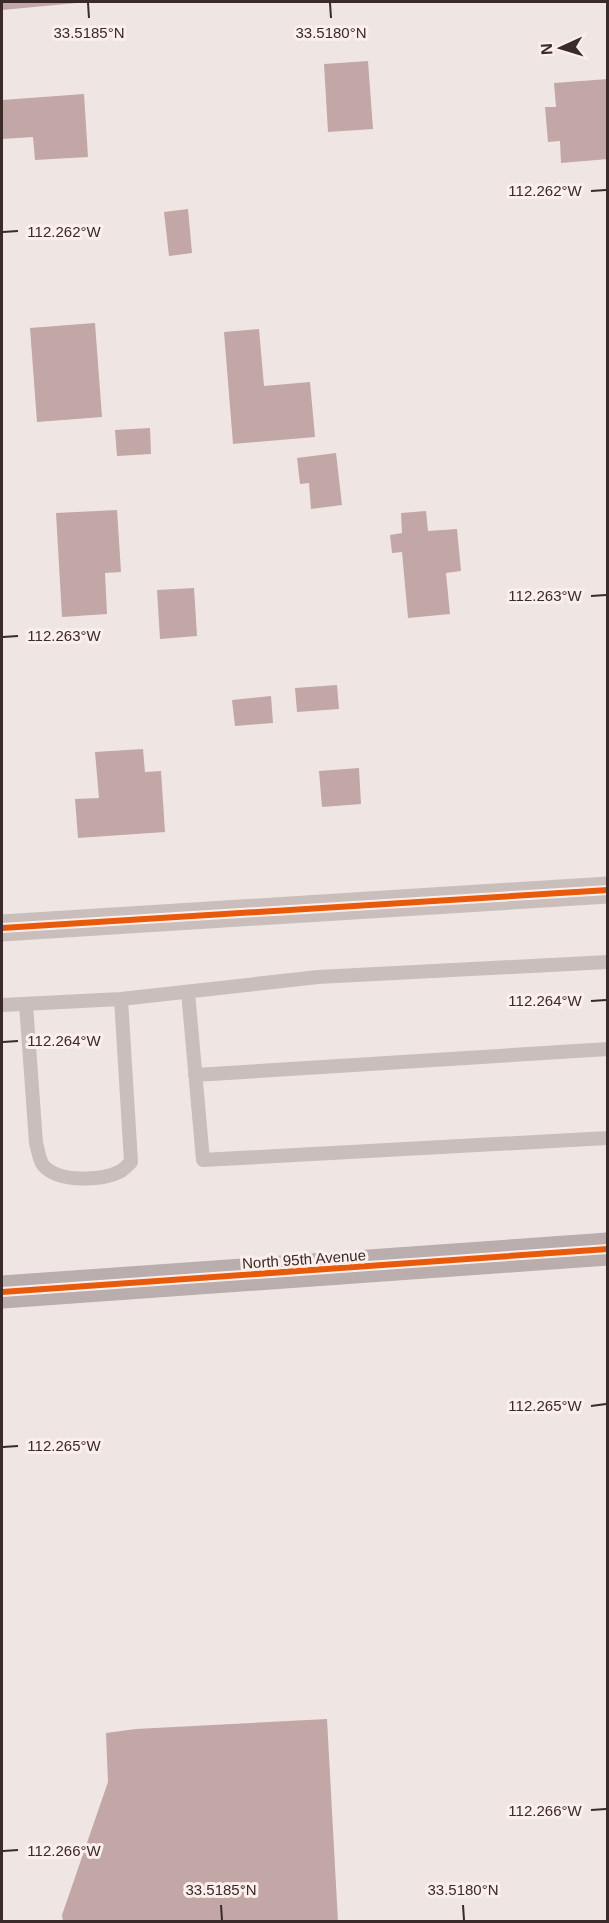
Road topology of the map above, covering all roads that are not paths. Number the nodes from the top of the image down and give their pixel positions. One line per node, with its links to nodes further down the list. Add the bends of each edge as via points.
1 (608, 890): 2 (street)
2 (2, 928)
3 (608, 962): 4 (lane, via 318,977)
4 (188, 992): 5 (lane); 9 (lane)
5 (121, 999): 6 (lane); 6 (lane, via 131,1162 121,1171 88,1179 67,1178 43,1165 36,1143)
6 (26, 1004): 7 (lane)
7 (2, 1005)
8 (608, 1049): 9 (lane)
9 (195, 1075): 10 (lane, via 203,1160)
10 (608, 1137)
11 (608, 1250): 12 (street, North 95th Avenue)
12 (2, 1292)

